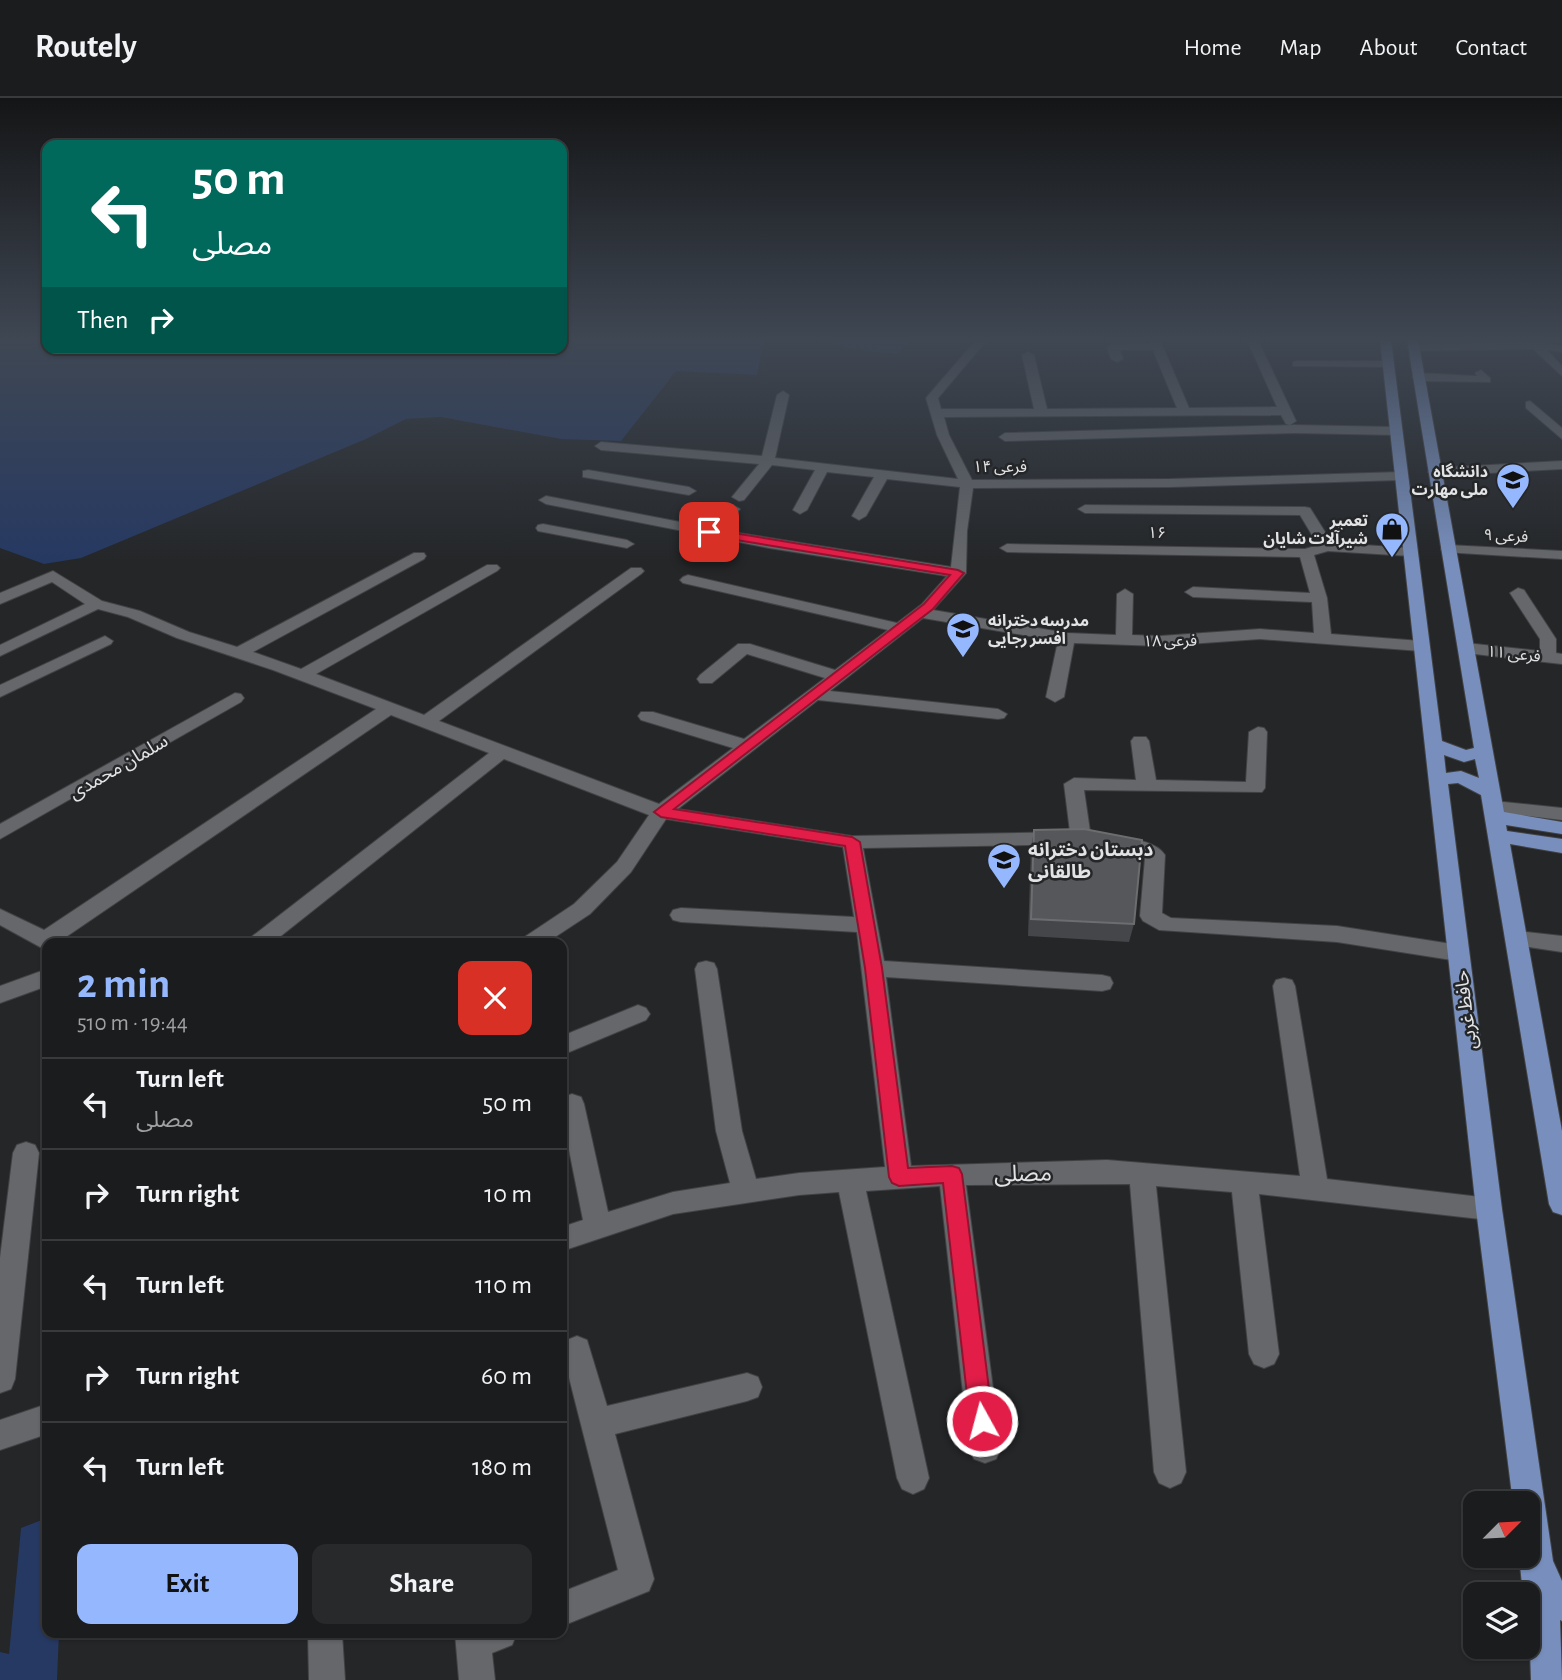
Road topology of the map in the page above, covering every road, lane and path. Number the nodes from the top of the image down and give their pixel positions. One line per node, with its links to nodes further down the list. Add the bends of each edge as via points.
1 (937, 413): 24 (street)
2 (779, 414): 16 (street)
3 (1166, 414): 12 (street)
4 (1286, 414): 10 (street)
5 (1399, 414): 11 (main road, حافظ غربی)
6 (1416, 414): 19 (main road, حافظ غربی)
7 (1538, 414): 8 (street)
8 (1545, 421): 9 (street); 13 (street)
9 (1562, 421)
10 (1294, 429): 11 (street); 12 (street)
11 (1396, 431): 22 (main road, حافظ غربی)
12 (1177, 432): 14 (street)
13 (1562, 435)
14 (1005, 437)
15 (601, 446): 16 (street, فرعی ۱۴)
16 (768, 461): 18 (street, فرعی ۱۴); 35 (street)
17 (1562, 465): 19 (street)
18 (823, 467): 21 (street, فرعی ۱۴); 30 (street)
19 (1435, 472): 39 (main road, حافظ غربی)
20 (588, 474): 23 (street)
21 (883, 474): 24 (street, فرعی ۱۴); 32 (street)
22 (1401, 476): 24 (street, فرعی ۱۴); 41 (main road, حافظ غربی)
23 (611, 478): 25 (street); 28 (street)
24 (967, 484): 46 (street)
25 (689, 491)
26 (546, 500): 28 (street)
27 (652, 503): 33 (street)
28 (576, 506): 31 (street)
29 (1085, 509): 40 (street, via 1305,511)
30 (800, 510)
31 (610, 512): 33 (street); 36 (street)
32 (859, 516)
33 (636, 518): 35 (street)
34 (543, 528): 36 (street)
35 (709, 532): 46 (street)
36 (581, 535): 37 (street)
37 (627, 544)
38 (1007, 548): 40 (street, ۱۶)
39 (1448, 549): 42 (street, فرعی ۹); 61 (main road, حافظ غربی)
40 (1317, 550): 41 (street, ۱۶); 51 (street)
41 (1410, 552): 60 (main road, حافظ غربی)
42 (1562, 555)
43 (419, 556): 63 (street)
44 (492, 568): 65 (street)
45 (636, 571): 75 (street)
46 (958, 573): 54 (street)
47 (688, 580): 55 (street)
48 (1193, 592): 51 (street)
49 (1518, 593): 64 (street)
50 (1125, 594): 58 (street)
51 (1319, 598): 57 (street)
52 (0, 599): 53 (street, via 53,576)
53 (96, 604): 62 (street); 63 (street)
54 (920, 613): 55 (street); 56 (street, فرعی ۱۸)
55 (900, 628): 66 (street)
56 (1067, 638): 58 (street, فرعی ۱۸); 70 (street)
57 (1323, 638): 58 (street, فرعی ۱۸, via 1259,634); 60 (street, فرعی ۱۸)
58 (1124, 640)
59 (105, 641): 68 (street)
60 (1422, 646): 78 (main road, حافظ غربی)
61 (1466, 648): 64 (street, فرعی ۱۱); 81 (main road, حافظ غربی)
62 (0, 651)
63 (239, 653): 65 (street)
64 (1555, 658)
65 (302, 675): 72 (street)
66 (836, 676): 67 (street, via 744,648); 69 (street)
67 (706, 679)
68 (0, 692)
69 (814, 694): 73 (street); 79 (street)
70 (1055, 697)
71 (235, 698): 88 (street, سلمان محمدی)
72 (388, 709): 75 (street); 95 (street)
73 (998, 714)
74 (647, 716): 79 (street)
75 (425, 723): 80 (street)
76 (1258, 732): 83 (street, via 1255,788)
77 (1140, 741): 83 (street)
78 (1433, 744): 81 (main road, via 1464,756); 82 (main road, حافظ غربی)
79 (747, 746): 84 (street)
80 (501, 752): 84 (street); 96 (street)
81 (1484, 752): 85 (main road, حافظ غربی)
82 (1438, 779): 85 (main road, via 1461,777); 101 (main road, حافظ غربی)
83 (1147, 786): 89 (street, via 1074,784)
84 (661, 812): 90 (street); 97 (street, via 624,867 582,909)
85 (1494, 813): 86 (street); 87 (main road); 91 (main road); 99 (main road, حافظ غربی)
86 (1562, 814)
87 (1562, 828)
88 (0, 833)
89 (1081, 838): 90 (street); 101 (street, via 1138,847 1154,855 1151,916 1167,925 1337,934)
90 (852, 842): 94 (street)
91 (1562, 846)
92 (681, 915): 94 (street)
93 (0, 916): 98 (street)
94 (866, 925): 102 (street)
95 (53, 938)
96 (264, 938)
97 (538, 938)
98 (42, 939)
99 (1516, 939): 100 (street); 119 (main road, حافظ غربی)
100 (1562, 944)
101 (1458, 953): 120 (main road, حافظ غربی)
102 (874, 968): 105 (street); 114 (street)
103 (706, 969): 118 (street, via 729,1131)
104 (42, 979): 107 (street)
105 (1102, 983)
106 (1284, 986): 117 (street)
107 (0, 995)
108 (638, 1014): 109 (street)
109 (567, 1044)
110 (572, 1104): 121 (street)
111 (26, 1153): 125 (street)
112 (952, 1174): 113 (street, مصلی); 114 (street, مصلی); 130 (street)
113 (1142, 1174): 116 (street, مصلی); 131 (street)
114 (899, 1177): 115 (street, مصلی)
115 (850, 1180): 118 (street, مصلی); 132 (street)
116 (1244, 1182): 117 (street, مصلی); 124 (street)
117 (1315, 1189): 120 (street, مصلی)
118 (746, 1192): 121 (street, مصلی, via 673,1203)
119 (1562, 1204)
120 (1489, 1209): 133 (main road, حافظ غربی)
121 (598, 1228): 122 (street, مصلی)
122 (567, 1237)
123 (577, 1350): 128 (street)
124 (1264, 1354)
125 (0, 1379)
126 (747, 1387): 128 (street)
127 (42, 1421): 129 (street)
128 (596, 1424): 137 (street, via 637,1579)
129 (0, 1434)
130 (985, 1448)
131 (1170, 1472)
132 (913, 1478)
133 (1527, 1491)
134 (1537, 1568): 142 (main road, حافظ غربی)
135 (1540, 1568): 136 (main road, via 1549,1592)
136 (1562, 1604)
137 (567, 1606)
138 (325, 1638): 140 (street)
139 (481, 1638): 141 (street)
140 (327, 1680)
141 (478, 1680)
142 (1549, 1680)

